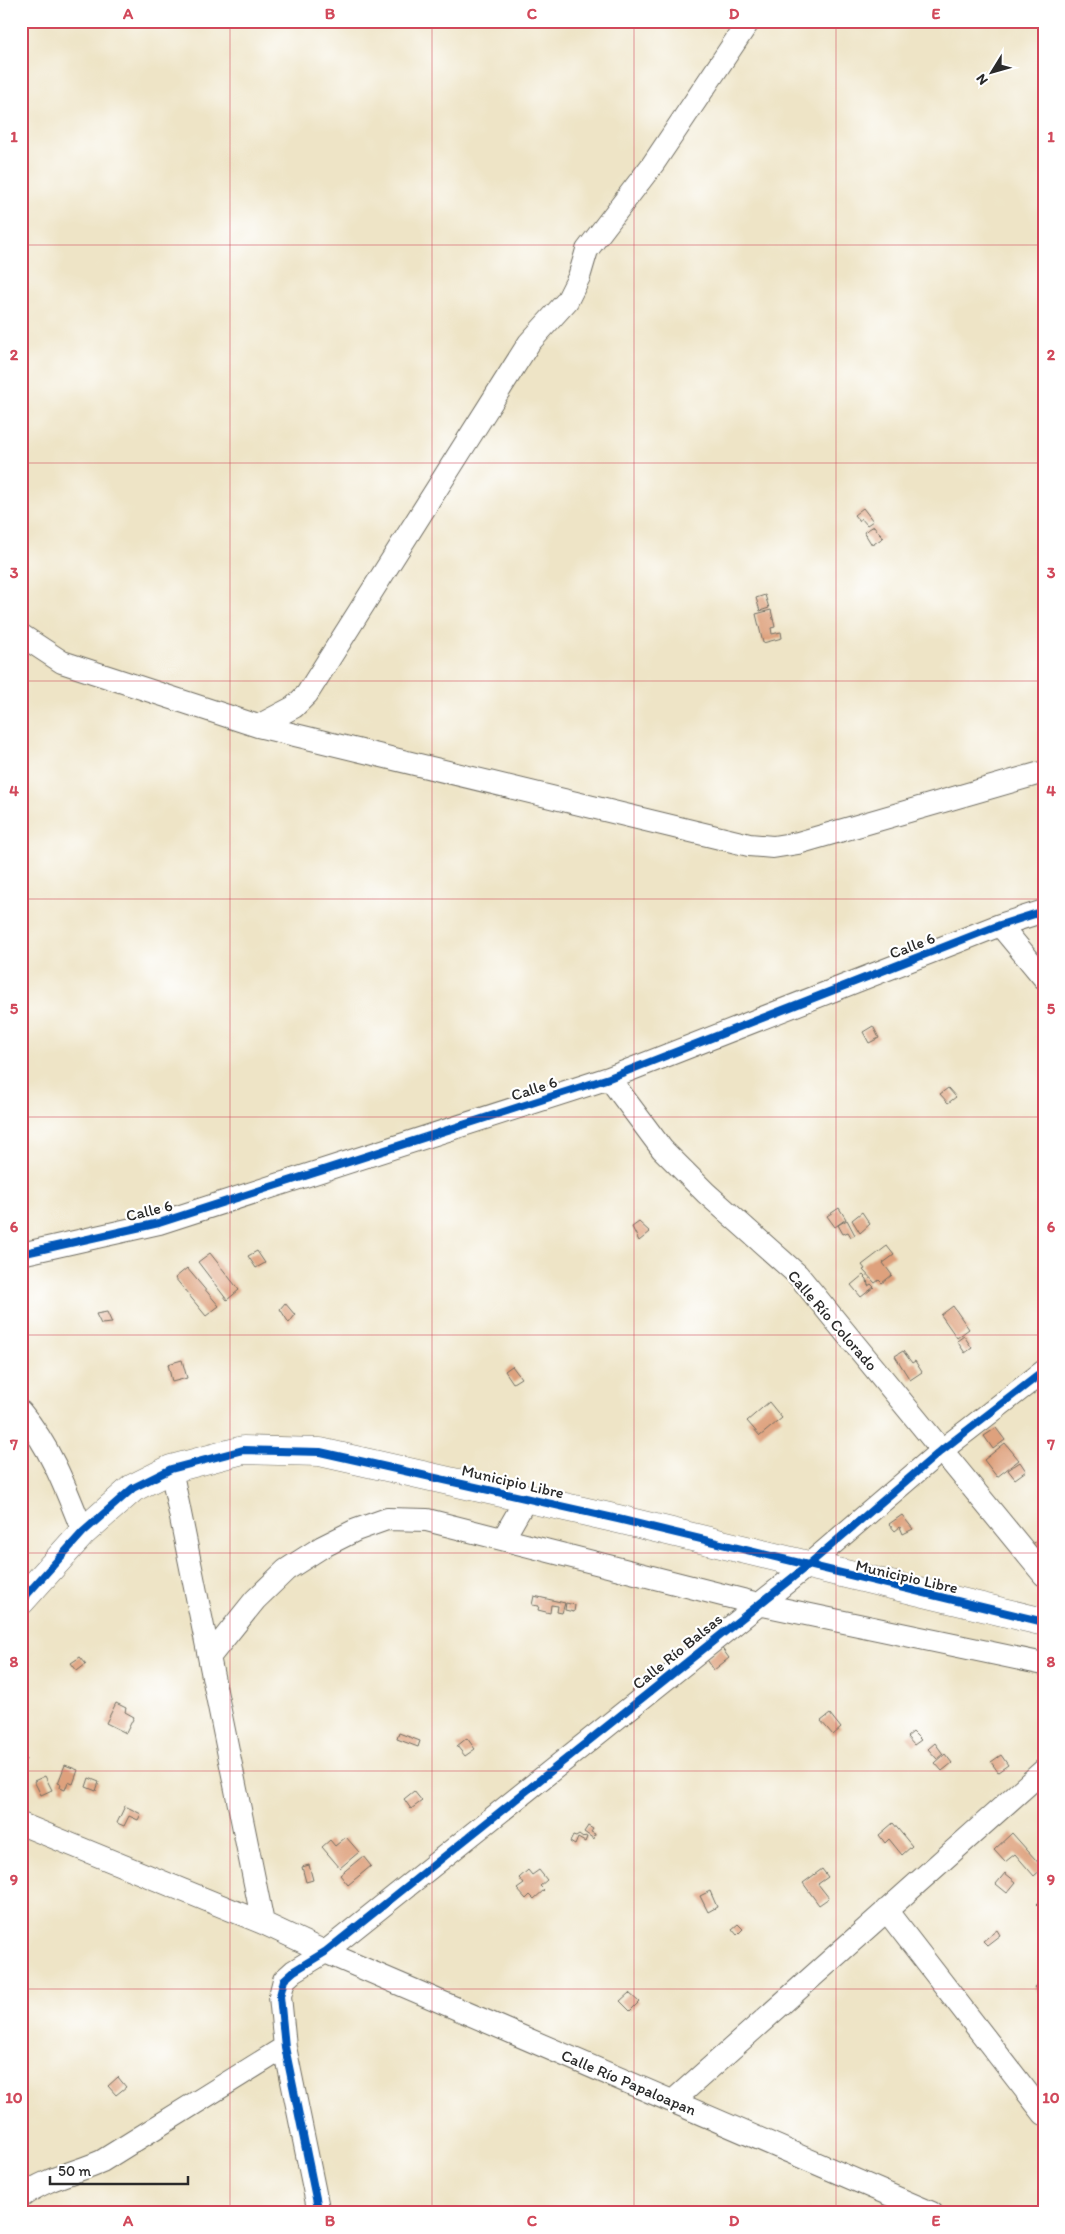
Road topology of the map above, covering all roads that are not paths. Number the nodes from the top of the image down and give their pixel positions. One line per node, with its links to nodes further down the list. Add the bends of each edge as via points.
1 (749, 21): 3 (street, via 653,164 587,250 567,301 529,343 307,694 294,707)
2 (21, 635): 3 (street, via 62,662)
3 (258, 726): 4 (street, via 739,842 773,847 798,843)
4 (1044, 772)
5 (1044, 911): 6 (street, Calle 6)
6 (1000, 925): 7 (street); 8 (street, Calle 6)
7 (1044, 978)
8 (609, 1078): 9 (street, Calle 6, via 159,1223); 12 (street, Calle Río Colorado, via 662,1149 798,1276)
9 (21, 1254)
10 (1044, 1370): 12 (street, Calle Río Balsas)
11 (21, 1412): 15 (street, via 57,1467)
12 (942, 1450): 17 (street, Calle Río Balsas); 18 (street, Calle Río Colorado)
13 (171, 1469): 14 (street, Municipio Libre, via 242,1450 320,1452); 15 (street, Municipio Libre, via 133,1488); 22 (street)
14 (526, 1498): 16 (street); 17 (street, Municipio Libre)
15 (83, 1532): 19 (street, Municipio Libre)
16 (503, 1539): 20 (street); 22 (street, via 427,1520 387,1519 356,1530 286,1570 255,1600)
17 (807, 1566): 20 (street, Calle Río Balsas); 21 (street, Municipio Libre)
18 (1044, 1575)
19 (21, 1601)
20 (758, 1604): 23 (street); 28 (street, Calle Río Balsas)
21 (1044, 1622)
22 (210, 1656): 27 (street)
23 (1044, 1664)
24 (1044, 1770): 26 (street)
25 (21, 1824): 27 (street, Calle Río Papaloapan)
26 (886, 1910): 30 (street); 31 (street)
27 (263, 1923): 28 (street, Calle Río Papaloapan)
28 (325, 1952): 29 (street, Calle Río Balsas, via 284,1980 280,1996); 30 (street, Calle Río Papaloapan)
29 (285, 2047): 32 (street, via 102,2160 36,2186); 33 (street, Calle Río Balsas)
30 (673, 2101): 34 (street, Calle Río Papaloapan)
31 (1044, 2114)
32 (21, 2197)
33 (319, 2213)
34 (932, 2213)

